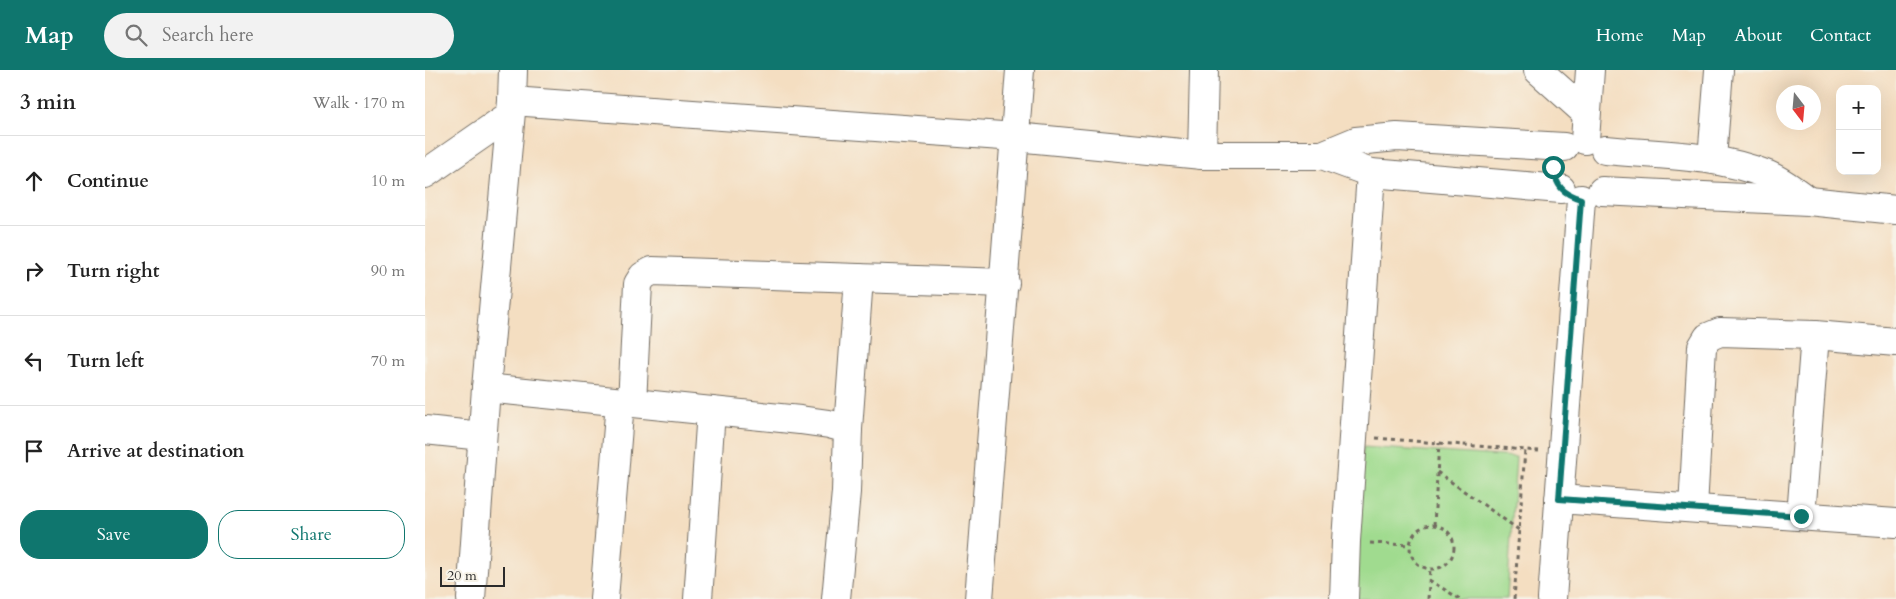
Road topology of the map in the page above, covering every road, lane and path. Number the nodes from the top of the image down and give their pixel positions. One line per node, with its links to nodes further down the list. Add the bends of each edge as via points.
1 (513, 70): 7 (street)
2 (1020, 70): 8 (street)
3 (1205, 70): 10 (street)
4 (1538, 70): 9 (street)
5 (1590, 70): 9 (street)
6 (1719, 70): 12 (street)
7 (511, 108): 8 (street); 14 (street); 22 (street)
8 (1016, 137): 10 (street); 19 (street)
9 (1585, 138): 11 (street, via 1397,137 1356,142); 12 (street); 15 (street, via 1611,160 1612,171 1609,182); 15 (street, via 1556,156 1553,167 1555,179)
10 (1202, 155): 11 (street)
11 (1321, 155): 13 (street)
12 (1712, 159): 16 (street, via 1768,176)
13 (1371, 173): 15 (street); 28 (street)
14 (425, 174)
15 (1581, 193): 16 (street); 31 (street)
16 (1808, 201): 17 (street)
17 (1896, 210)
18 (859, 278): 19 (street); 23 (street, via 652,272 643,276 637,284); 26 (street)
19 (1005, 283): 47 (street)
20 (1815, 335): 21 (street); 34 (street, via 1720,332 1708,338 1702,347); 35 (street)
21 (1896, 342)
22 (486, 388): 23 (street); 27 (street)
23 (626, 402): 24 (street); 44 (street)
24 (711, 411): 26 (street, via 829,424); 45 (street)
25 (425, 430): 27 (street)
26 (848, 430): 46 (street)
27 (482, 436): 43 (street)
28 (1353, 436): 29 (path); 39 (street)
29 (1439, 443): 30 (path); 32 (path)
30 (1525, 450): 31 (path); 38 (path)
31 (1563, 453): 33 (street)
32 (1437, 472): 37 (path); 38 (path)
33 (1559, 499): 34 (street); 52 (street)
34 (1693, 508): 35 (street)
35 (1801, 516): 36 (street)
36 (1896, 523)
37 (1434, 525): 40 (path, via 1417,530); 41 (path, via 1449,533 1454,549 1446,564)
38 (1519, 530): 51 (path)
39 (1346, 541): 40 (path); 48 (street)
40 (1410, 545): 41 (path, via 1415,561)
41 (1430, 569): 42 (path)
42 (1429, 580): 49 (path); 50 (path)
43 (471, 599)
44 (604, 599)
45 (698, 599)
46 (836, 599)
47 (979, 599)
48 (1343, 599)
49 (1429, 599)
50 (1460, 599)
51 (1514, 599)
52 (1552, 599)

